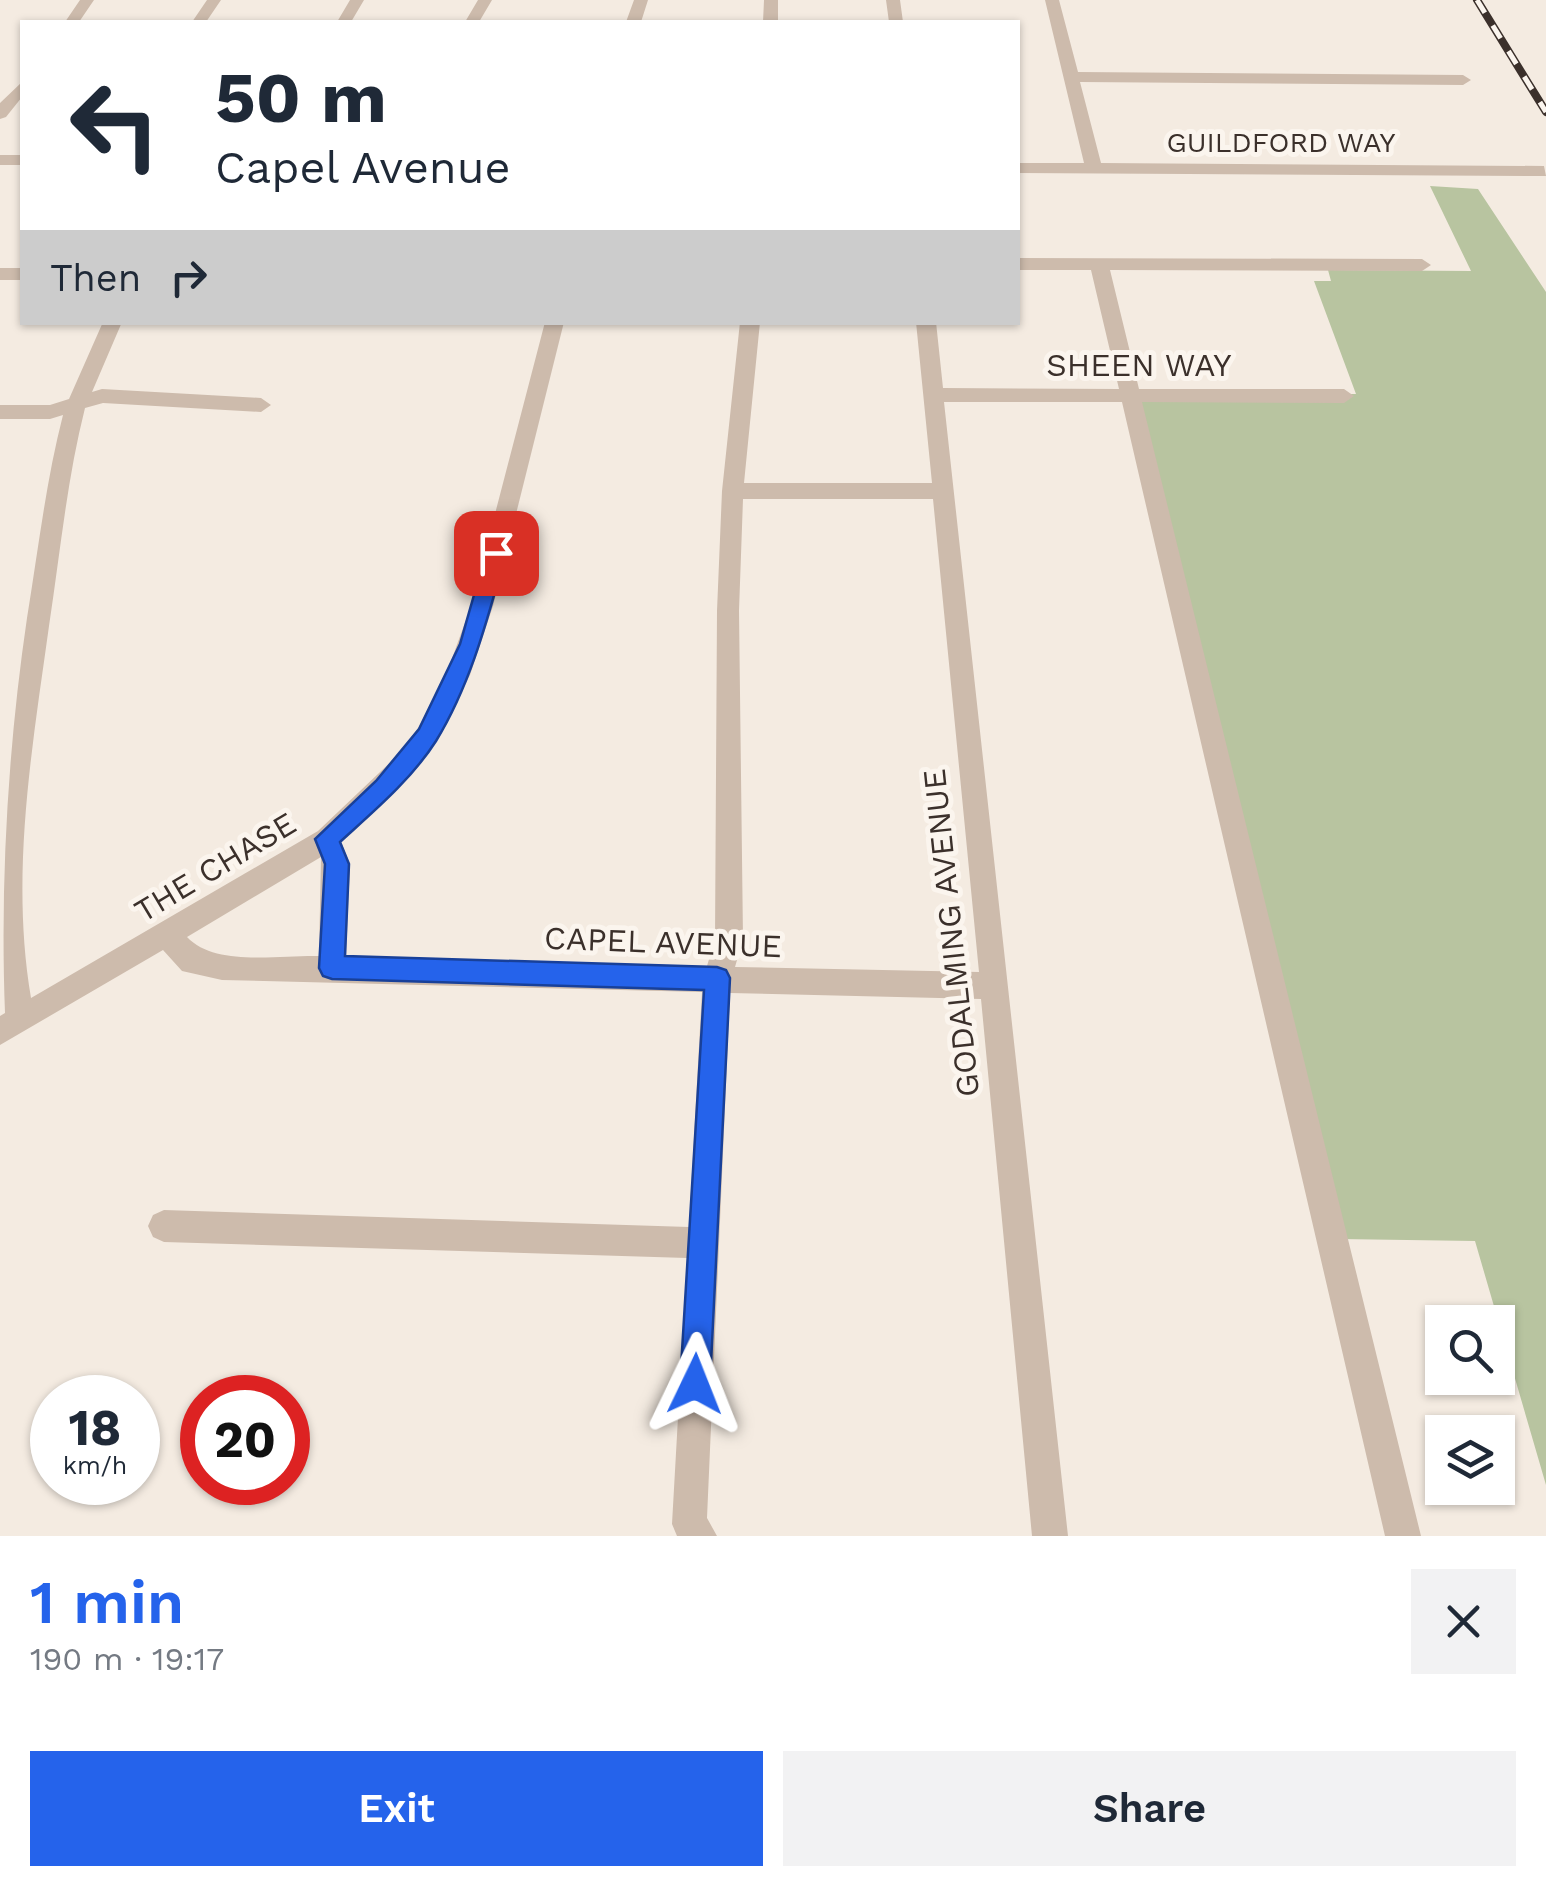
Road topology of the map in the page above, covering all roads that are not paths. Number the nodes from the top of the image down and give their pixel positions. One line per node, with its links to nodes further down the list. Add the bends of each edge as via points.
1 (1052, 0): 2 (street)
2 (1071, 77): 3 (street); 7 (street)
3 (1463, 80)
4 (20, 89): 5 (street)
5 (0, 114)
6 (1020, 168): 7 (street, GUILDFORD WAY)
7 (1094, 168): 8 (street, GUILDFORD WAY)
8 (1544, 170)
9 (1020, 264): 10 (street)
10 (1098, 264): 11 (street); 17 (street)
11 (1422, 265)
12 (112, 325): 19 (street)
13 (553, 325): 24 (street, THE CHASE, via 482,606 458,675 408,760)
14 (750, 325): 22 (street)
15 (926, 325): 16 (street, GODALMING AVENUE)
16 (934, 395): 17 (street, SHEEN WAY); 23 (street, GODALMING AVENUE)
17 (1130, 395): 18 (street, SHEEN WAY); 34 (street)
18 (1344, 396)
19 (76, 405): 20 (street, via 102,396); 21 (street); 29 (street, via 2,871)
20 (261, 405)
21 (0, 412)
22 (733, 491): 23 (street); 27 (street, via 730,939)
23 (943, 491): 28 (street, GODALMING AVENUE)
24 (327, 839): 25 (street, THE CHASE); 26 (street, via 337,864)
25 (166, 934): 26 (street, CAPEL AVENUE, via 201,965); 29 (street, THE CHASE)
26 (332, 968): 27 (street, CAPEL AVENUE)
27 (717, 978): 28 (street, CAPEL AVENUE); 31 (street)
28 (993, 986): 33 (street, GODALMING AVENUE)
29 (10, 1025)
30 (164, 1226): 31 (street)
31 (701, 1243): 32 (street, via 689,1524)
32 (699, 1536)
33 (1050, 1536)
34 (1404, 1536)

